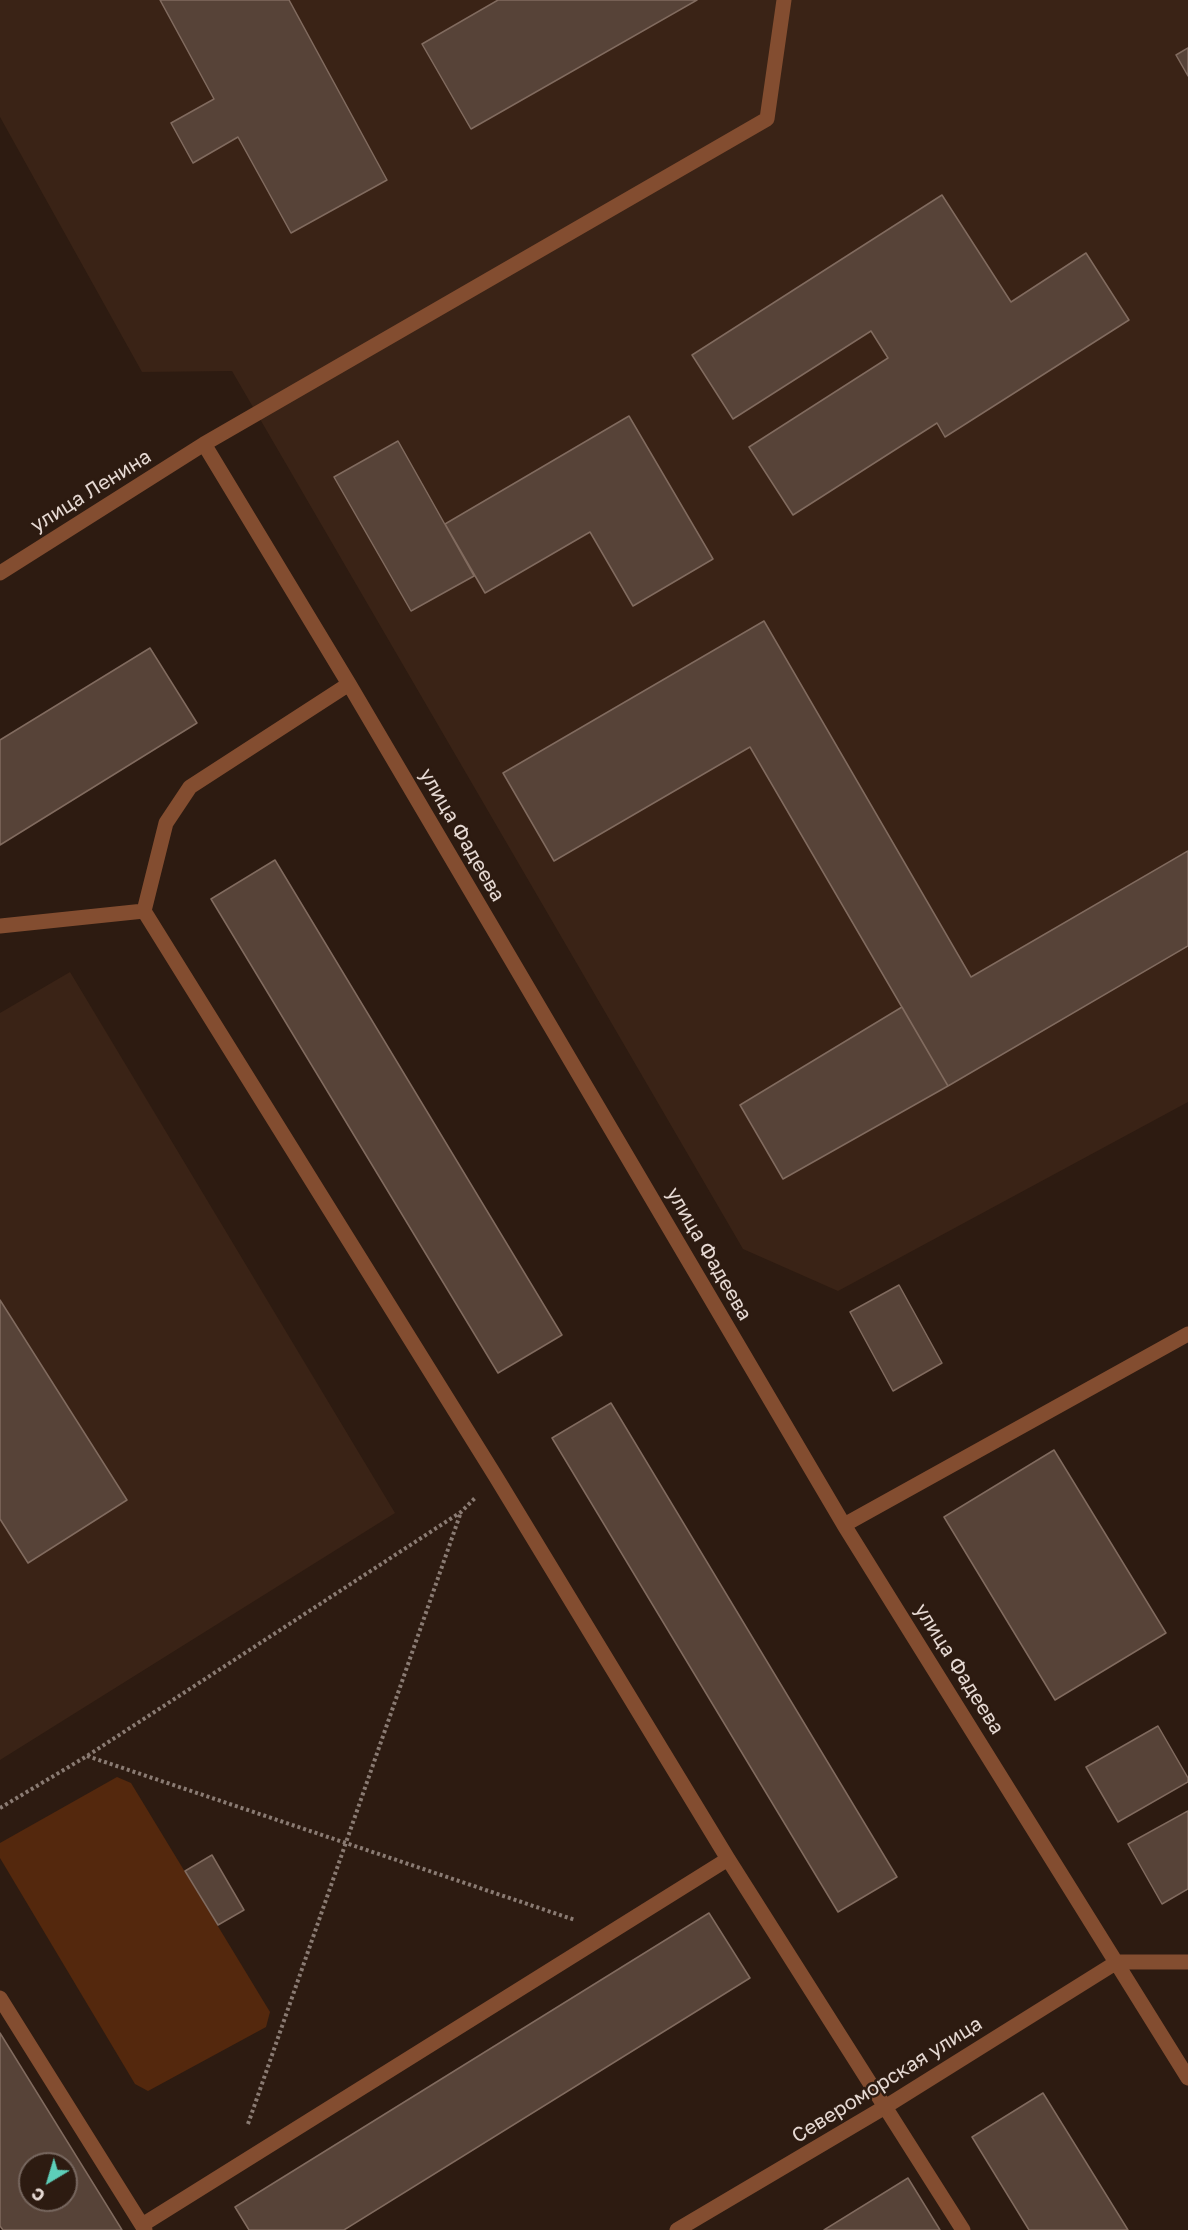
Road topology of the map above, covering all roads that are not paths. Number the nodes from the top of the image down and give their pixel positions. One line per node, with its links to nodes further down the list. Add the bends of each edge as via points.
1 (784, 0): 2 (street, улица Ленина, via 766,119)
2 (204, 444): 3 (street, улица Ленина); 4 (street, улица Фадеева)
3 (0, 573)
4 (349, 684): 5 (street, via 190,787 165,823); 8 (street, улица Фадеева)
5 (144, 911): 6 (street); 9 (street)
6 (0, 926)
7 (1188, 1334): 8 (street)
8 (844, 1525): 10 (street, улица Фадеева)
9 (728, 1859): 14 (street); 15 (street)
10 (1117, 1962): 11 (street); 13 (street, улица Фадеева); 14 (street, Североморская улица)
11 (1188, 1962)
12 (0, 1998): 15 (street)
13 (1188, 2078)
14 (885, 2107): 16 (street, Североморская улица); 17 (street)
15 (144, 2227)
16 (677, 2230)
17 (963, 2230)

